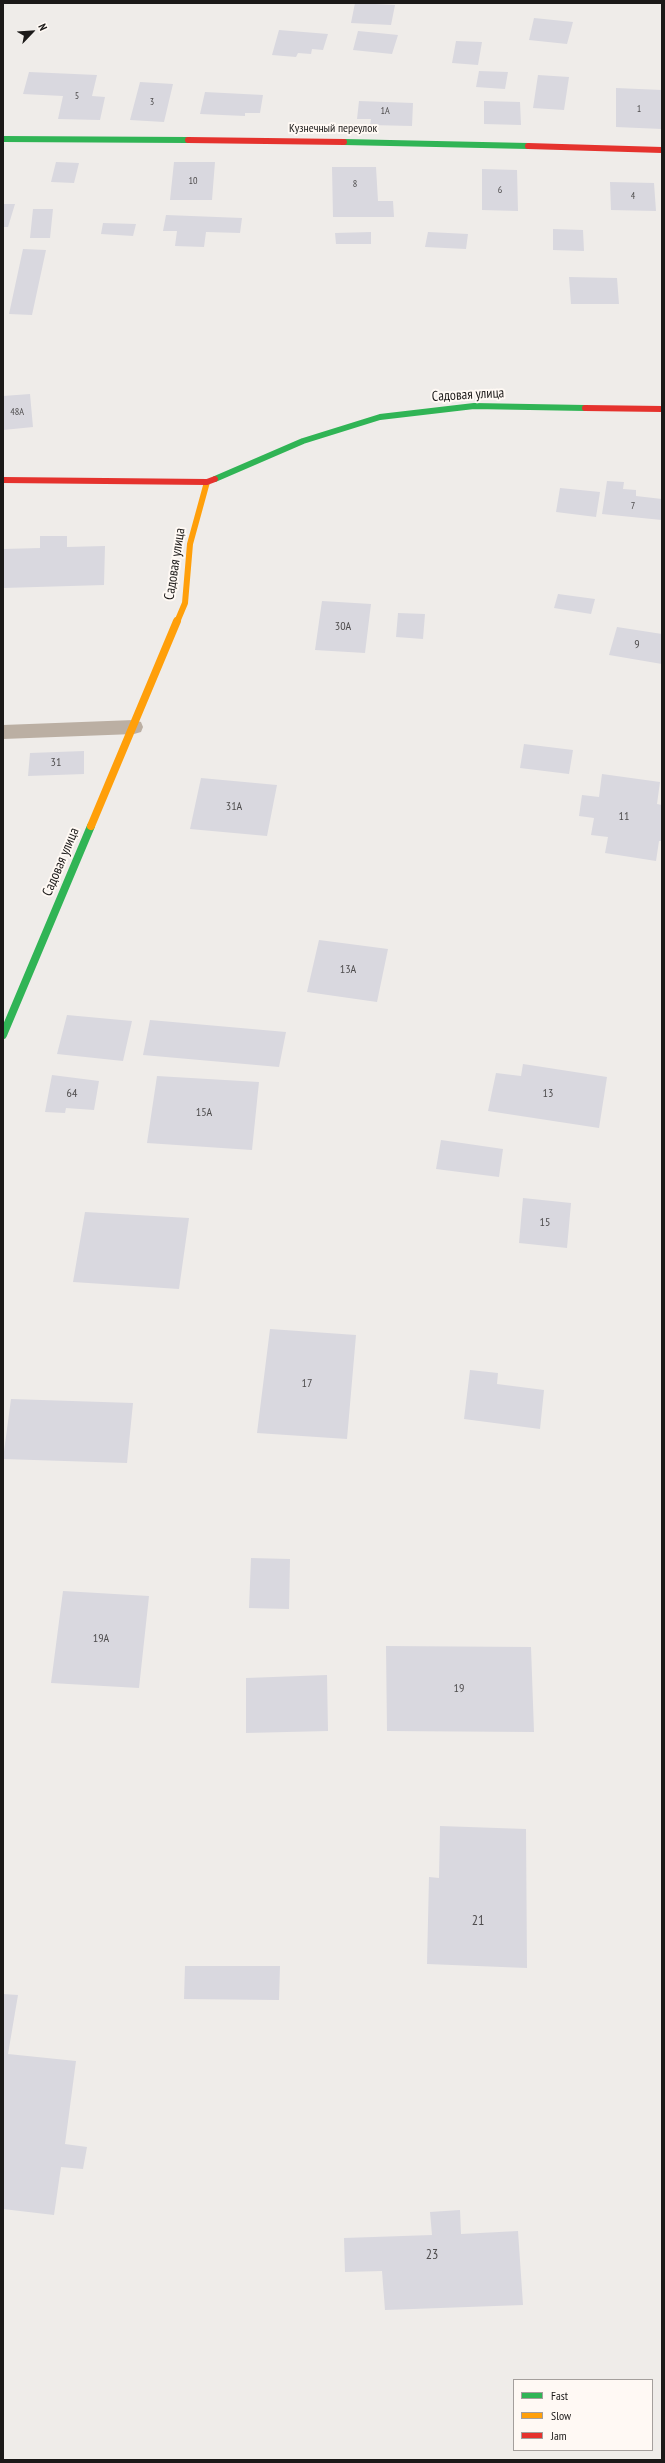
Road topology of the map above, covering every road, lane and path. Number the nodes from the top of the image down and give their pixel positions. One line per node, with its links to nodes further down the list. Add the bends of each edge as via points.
1 (3, 139): 2 (street, Кузнечный переулок, via 389,142)
2 (662, 150)
3 (662, 409): 5 (street, Садовая улица, via 474,406 380,417 303,441)
4 (3, 480): 5 (street)
5 (207, 482): 6 (street, Садовая улица, via 190,544 185,603)
6 (134, 727): 7 (street); 8 (street, Садовая улица)
7 (3, 732)
8 (3, 1034)

